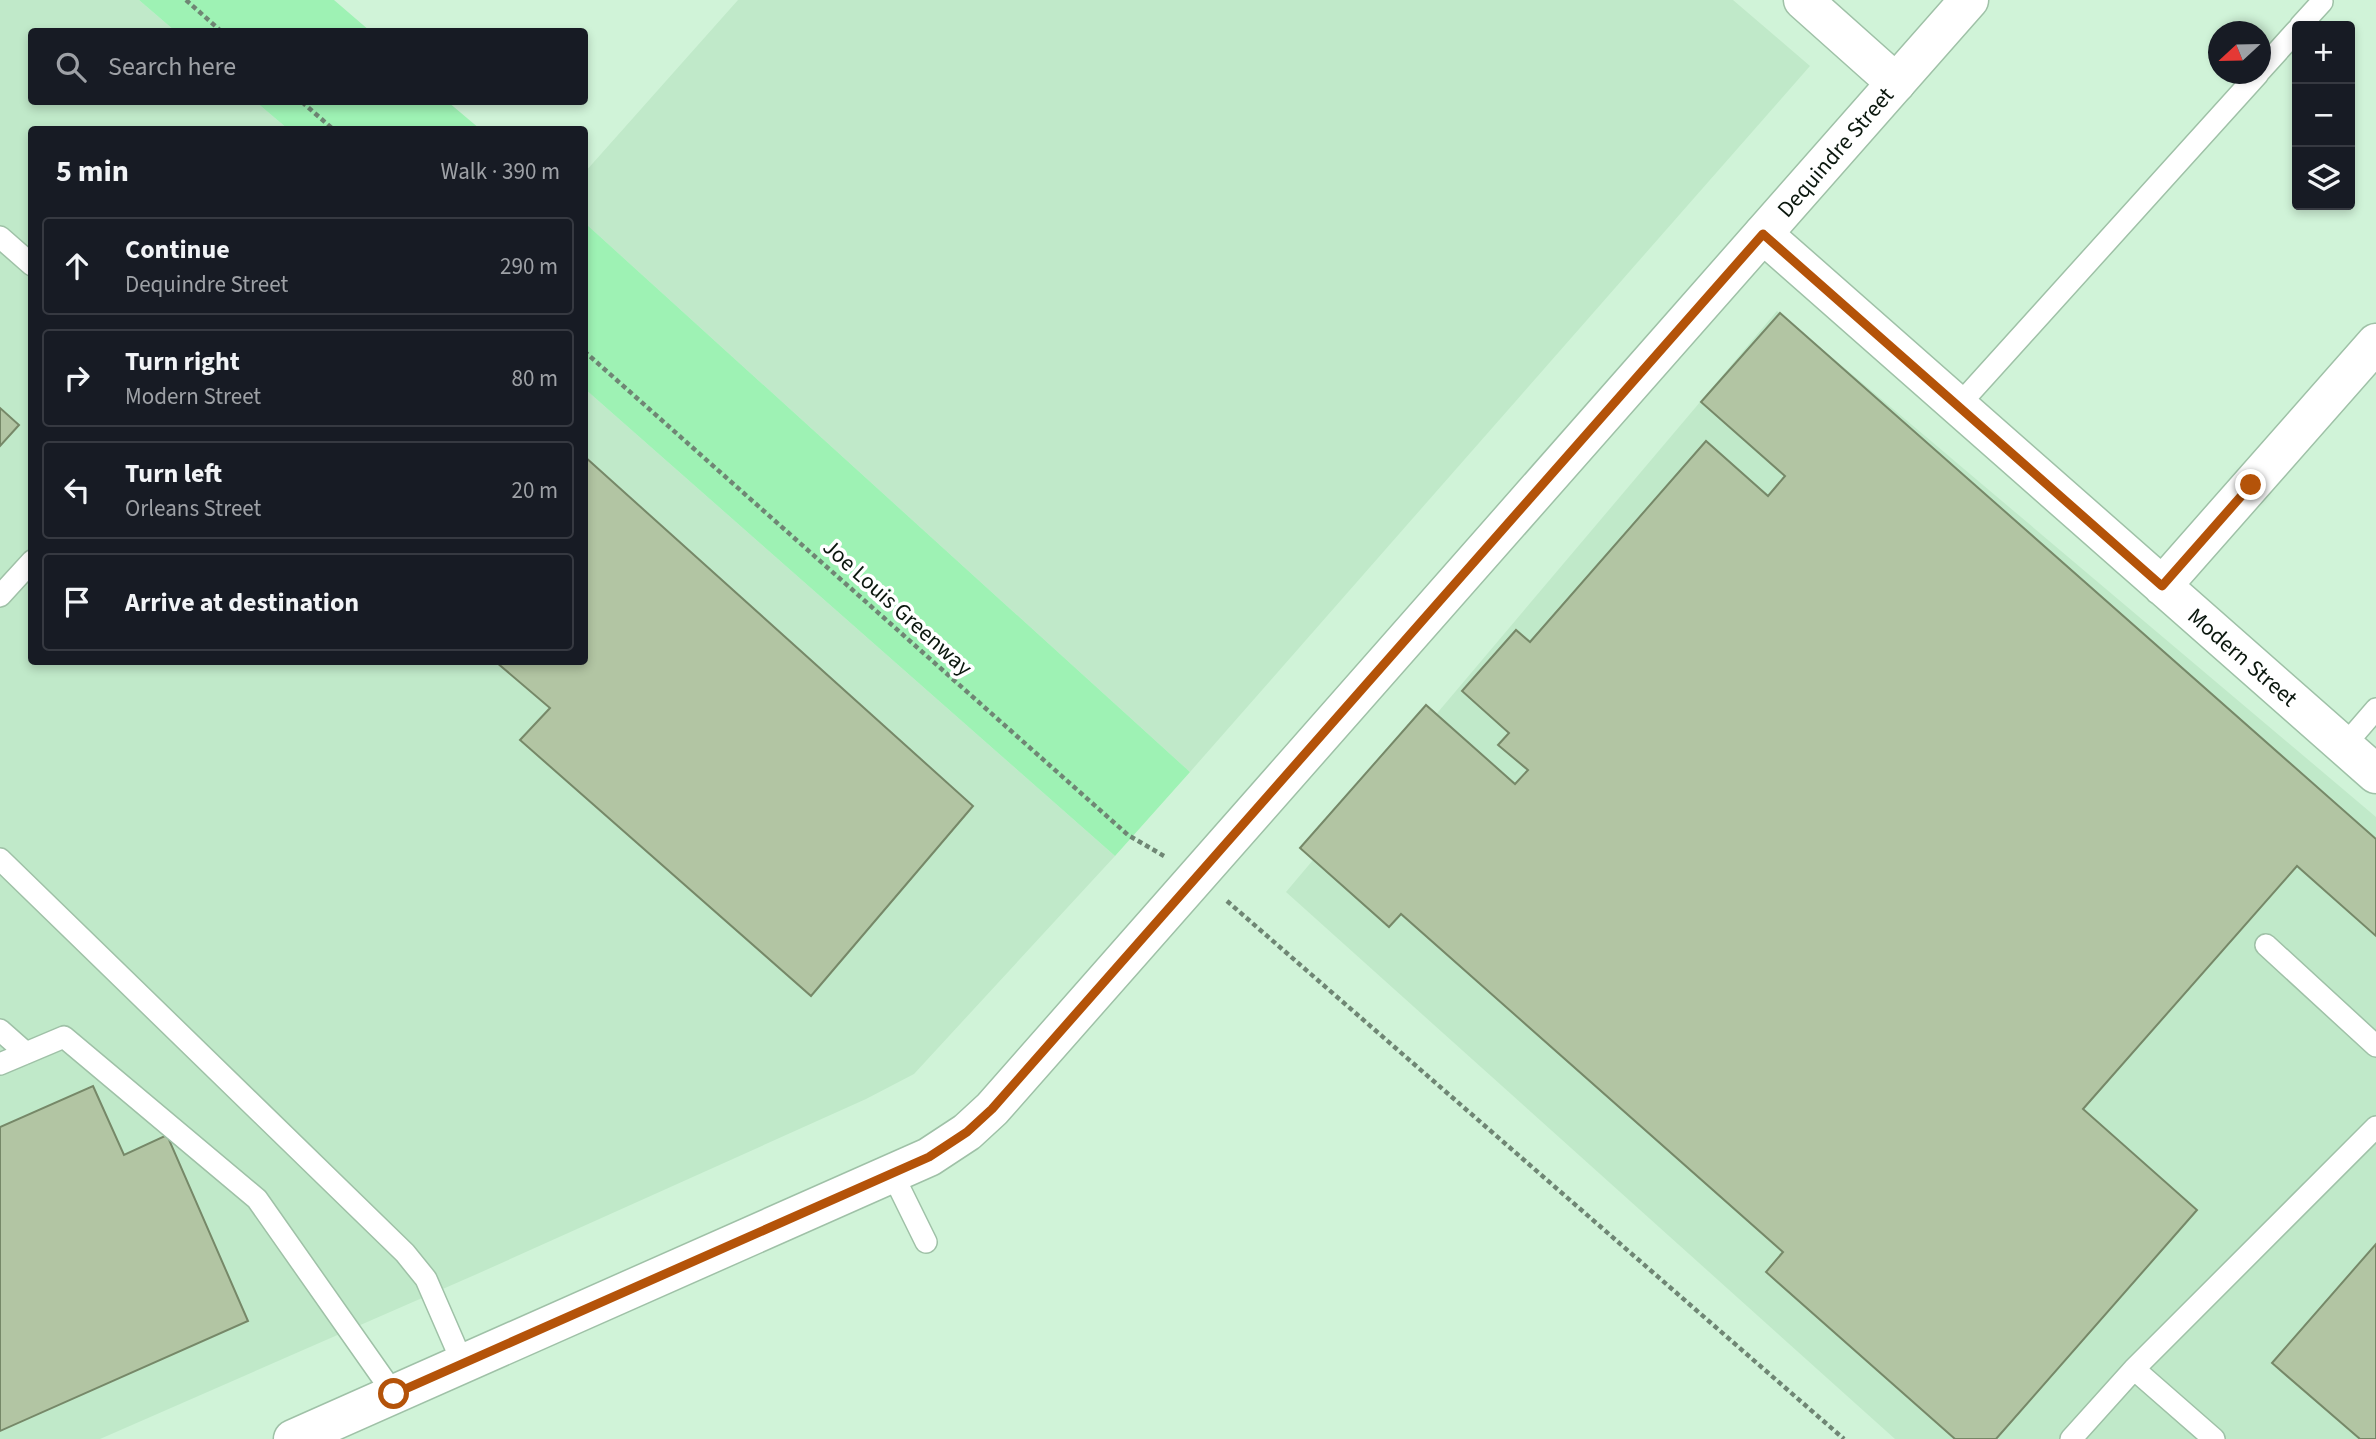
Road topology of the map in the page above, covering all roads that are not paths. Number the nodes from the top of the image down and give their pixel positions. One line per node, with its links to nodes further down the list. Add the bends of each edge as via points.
1 (1803, 0): 7 (street)
2 (1969, 0): 7 (street, Dequindre Street)
3 (2322, 2): 4 (lane)
4 (2305, 21)
5 (2292, 36): 6 (lane)
6 (2271, 59)
7 (1896, 83): 9 (street, Dequindre Street)
8 (2248, 84): 13 (lane)
9 (1763, 234): 13 (street, Modern Street); 27 (street, Dequindre Street, via 992,1109 929,1157)
10 (0, 237): 11 (lane)
11 (28, 262)
12 (2376, 342): 15 (street)
13 (1958, 406): 15 (street, Modern Street)
14 (28, 565): 16 (lane)
15 (2162, 586): 18 (street, Modern Street)
16 (0, 596)
17 (2376, 709): 18 (lane)
18 (2344, 746): 19 (street, Modern Street)
19 (2376, 774)
20 (0, 859): 29 (lane, via 405,1252 426,1279)
21 (2266, 944): 23 (lane)
22 (0, 1030): 24 (lane)
23 (2376, 1046)
24 (26, 1053): 25 (lane); 31 (lane, via 64,1037 257,1199)
25 (0, 1064)
26 (2376, 1127): 30 (lane)
27 (892, 1173): 28 (lane); 29 (street, Dequindre Street)
28 (926, 1242)
29 (463, 1364): 31 (street, Dequindre Street)
30 (2134, 1369): 33 (lane); 34 (lane)
31 (394, 1394): 32 (street, Dequindre Street)
32 (293, 1439)
33 (2071, 1439)
34 (2214, 1439)

